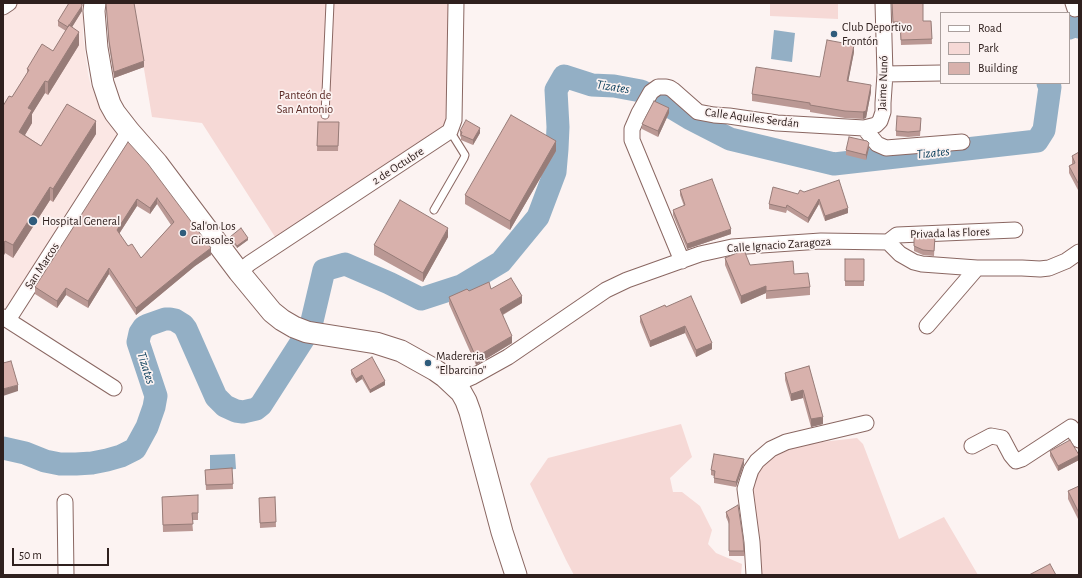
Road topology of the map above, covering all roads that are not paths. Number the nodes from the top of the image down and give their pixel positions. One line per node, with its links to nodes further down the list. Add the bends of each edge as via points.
1 (9, 3): 6 (street)
2 (94, 3): 11 (main road, via 103,84 110,104)
3 (330, 3): 9 (lane)
4 (456, 3): 12 (street, via 454,120)
5 (883, 3): 8 (street, Jaime Nunó)
6 (3, 7)
7 (940, 73): 8 (street)
8 (885, 74): 10 (street, Jaime Nunó, via 883,112 880,121 876,125)
9 (325, 115)
10 (864, 128): 13 (street, via 878,144 886,148); 18 (street, Calle Aquiles Serdán, via 777,123 705,114 698,112 670,88 662,86 651,92 632,128 632,140)
11 (128, 131): 20 (main road, via 157,163); 21 (street, San Marcos)
12 (450, 131): 14 (lane, via 465,155); 20 (street, 2 de Octubre)
13 (962, 142)
14 (434, 210)
15 (1015, 230): 16 (street, Privada las Flores, via 897,235)
16 (888, 242): 18 (street, Calle Ignacio Zaragoza, via 821,241 732,247); 19 (street, via 900,254 914,262)
17 (1079, 252): 19 (street, via 1049,268)
18 (682, 261): 23 (street, Calle Ignacio Zaragoza, via 606,290 508,357)
19 (977, 268): 22 (street)
20 (238, 272): 23 (main road, via 272,312 294,327 401,351 435,370)
21 (5, 318): 24 (street)
22 (927, 326)
23 (454, 385): 30 (main road, via 461,392 470,412)
24 (114, 388)
25 (866, 423): 31 (street, via 786,442 771,449 757,461 745,489)
26 (1079, 440): 27 (street, via 1072,427 1016,461 1002,438 990,436)
27 (972, 446)
28 (65, 502): 29 (street)
29 (66, 575)
30 (516, 575)
31 (754, 575)

